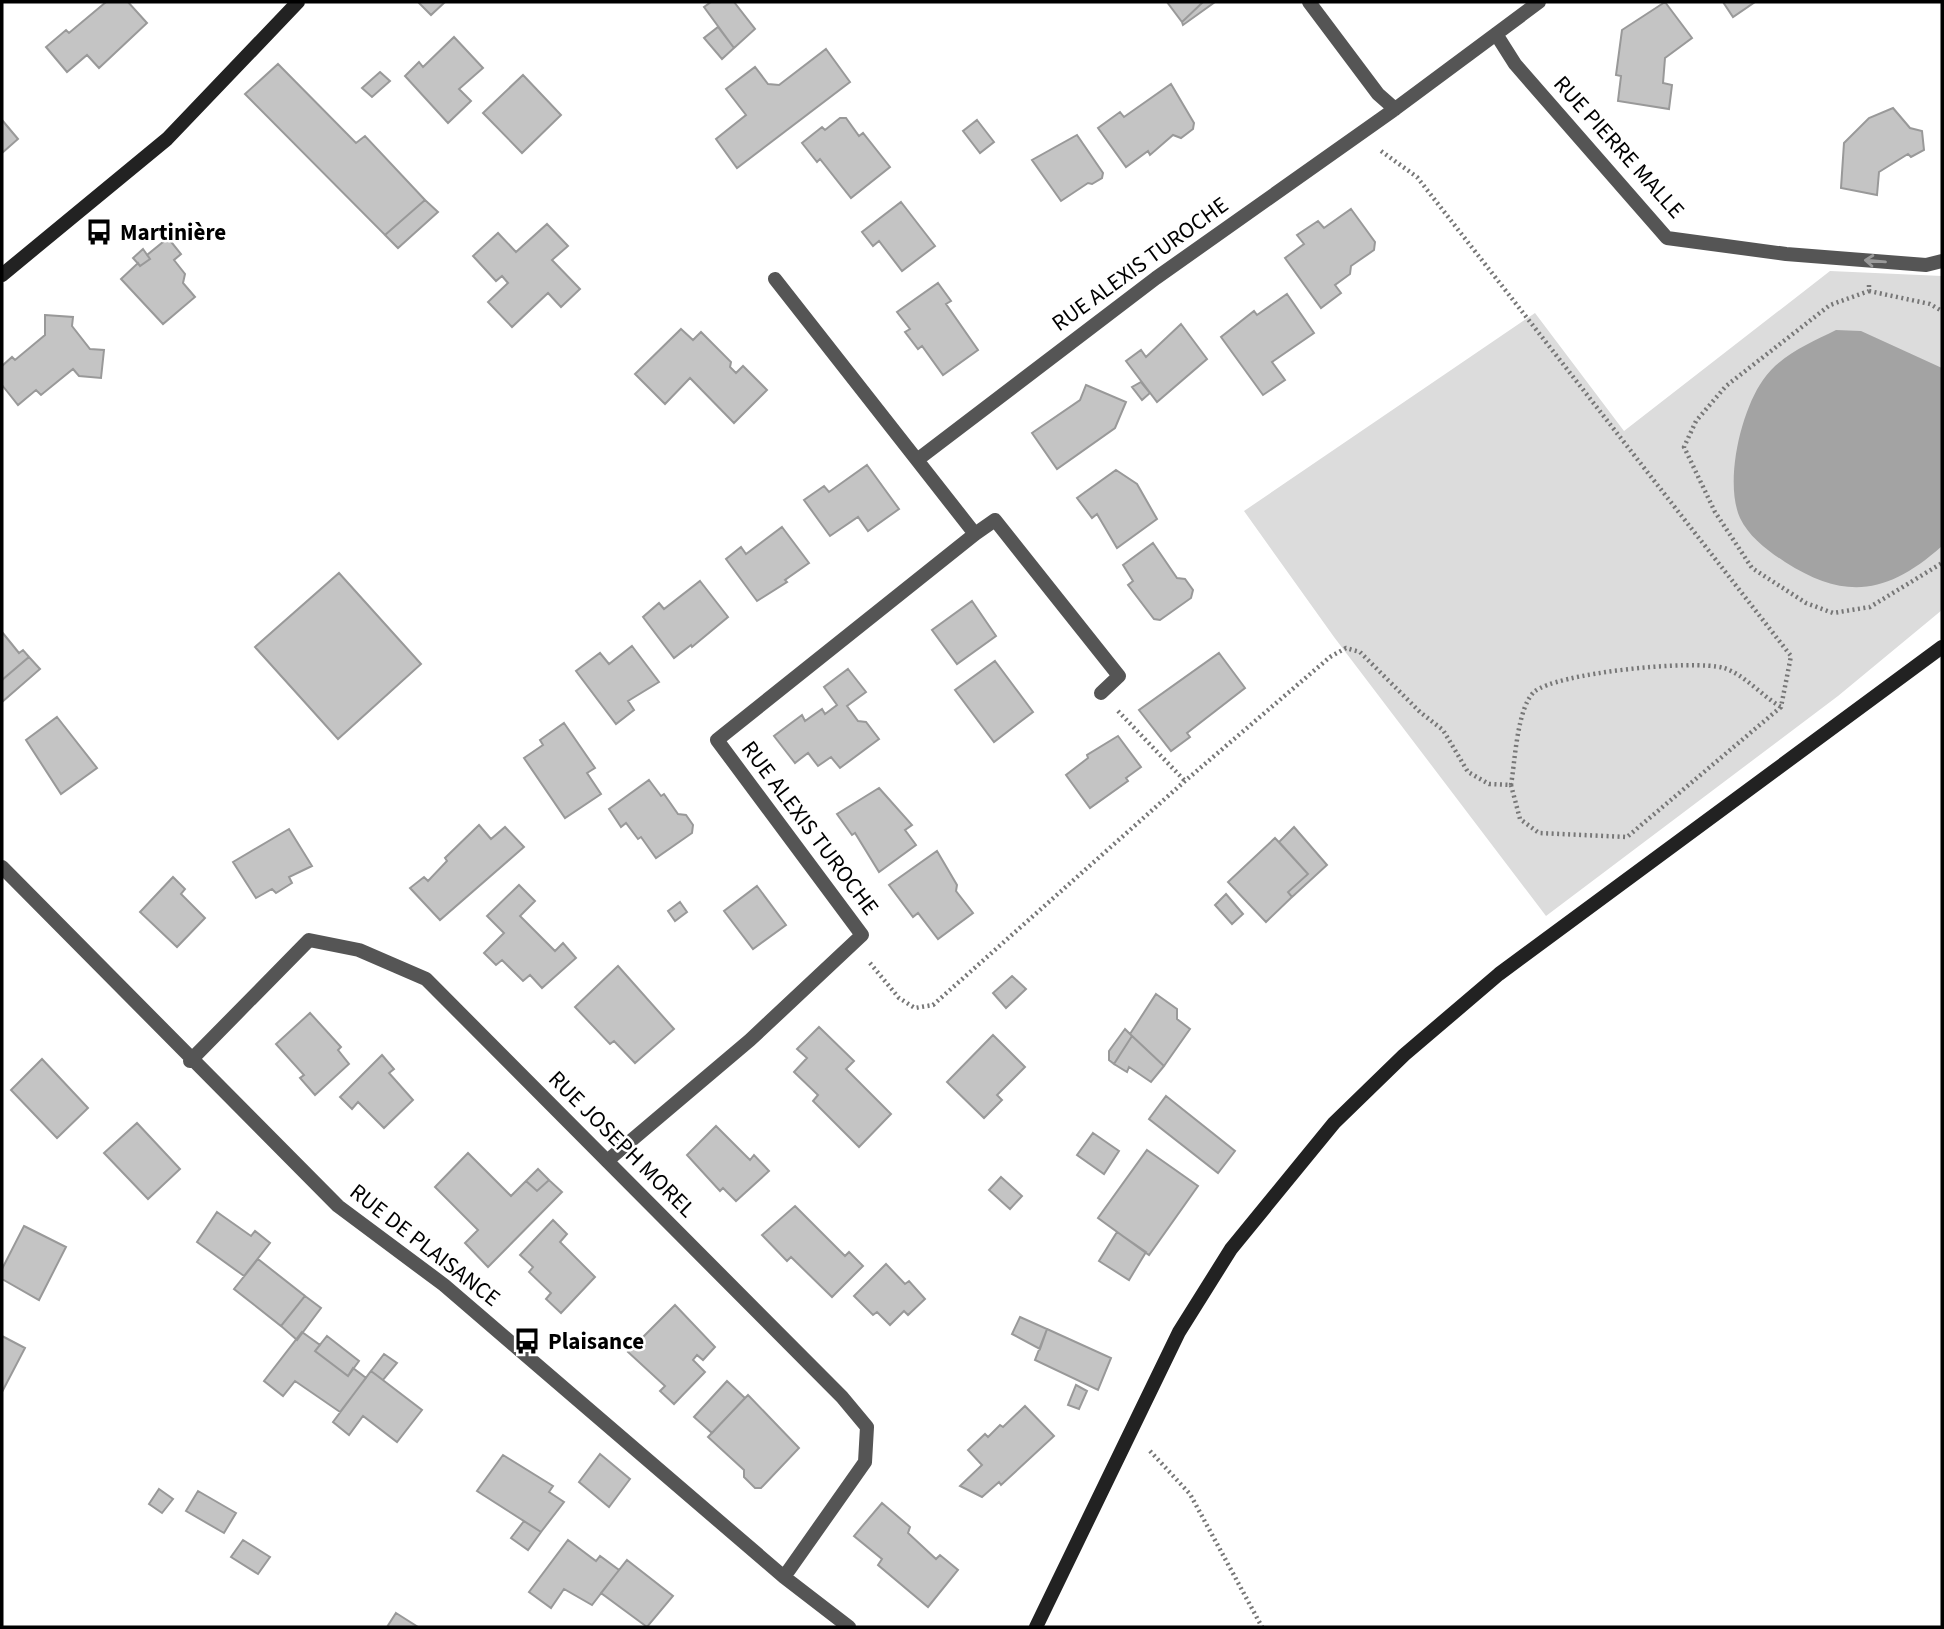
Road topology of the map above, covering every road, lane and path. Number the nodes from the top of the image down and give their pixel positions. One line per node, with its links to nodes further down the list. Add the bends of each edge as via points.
1 (298, 2): 9 (main road, via 167,139)
2 (1309, 2): 5 (street, via 1378,94)
3 (1539, 2): 4 (street, RUE ALEXIS TUROCHE)
4 (1496, 34): 5 (street, RUE ALEXIS TUROCHE); 7 (street, RUE PIERRE MALLE, via 1515,64 1667,238)
5 (1395, 109): 6 (street, RUE ALEXIS TUROCHE)
6 (1358, 134): 13 (street, RUE ALEXIS TUROCHE, via 1156,278); 18 (path, via 1417,177 1791,656)
7 (1869, 260): 8 (street, RUE PIERRE MALLE, one-way to 7, via 1926,265); 11 (path)
8 (1942, 261)
9 (2, 275)
10 (775, 279): 13 (street)
11 (1869, 291): 12 (path, via 1930,304); 15 (path, via 1830,305 1726,386 1696,421 1684,447 1715,512 1752,568 1806,603 1833,613 1870,607)
12 (1942, 311)
13 (917, 460): 14 (street)
14 (975, 534): 17 (street, RUE ALEXIS TUROCHE, via 995,520 1119,676); 22 (street, RUE ALEXIS TUROCHE, via 717,740 862,935)
15 (1942, 563)
16 (1942, 647): 25 (main road, via 1499,974 1404,1055 1334,1123 1231,1249 1179,1332)
17 (1101, 693): 19 (path)
18 (1782, 707): 20 (path, via 1627,837 1539,834 1520,819); 20 (path, via 1725,668 1705,665 1679,664 1553,681 1533,692 1524,708)
19 (1185, 781): 20 (path, via 1346,648 1360,652 1443,730 1468,772 1489,784); 22 (path, via 933,1005 915,1008 899,998)
20 (1511, 785)
21 (2, 867): 23 (street, RUE DE PLAISANCE)
22 (855, 944): 24 (street, RUE ALEXIS TUROCHE)
23 (190, 1061): 24 (street, RUE JOSEPH MOREL, via 309,940 359,950 426,979); 26 (street, RUE DE PLAISANCE, via 338,1206 444,1285)
24 (607, 1161): 26 (street, RUE JOSEPH MOREL, via 867,1427 865,1462)
25 (1133, 1433): 28 (main road); 29 (path, via 1190,1494)
26 (784, 1577): 27 (street, RUE DE PLAISANCE)
27 (849, 1627)
28 (1036, 1627)
29 (1262, 1627)

